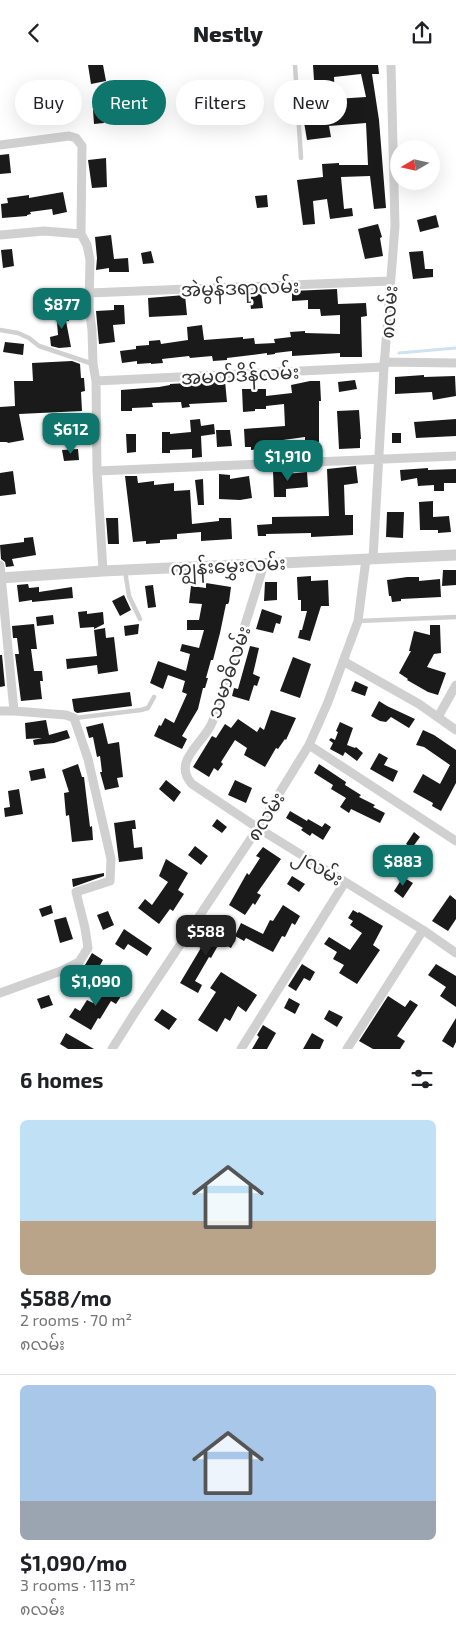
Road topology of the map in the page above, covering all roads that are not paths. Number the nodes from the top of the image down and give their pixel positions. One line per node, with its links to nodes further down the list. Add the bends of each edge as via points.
1 (295, 65): 4 (lane)
2 (391, 65): 7 (street, ၈လမ်း, via 395,226)
3 (0, 145): 5 (street, via 69,136 76,138 82,146)
4 (301, 158)
5 (81, 234): 6 (street, via 44,231); 8 (street, via 90,261)
6 (0, 235)
7 (390, 281): 8 (street, အဲမွန်ဒရာလမ်း); 12 (street, ၈လမ်း)
8 (89, 293): 11 (street)
9 (0, 330): 11 (lane, via 29,337 39,346)
10 (456, 363): 12 (street, အမတ်ဒိန်လမ်း)
11 (93, 364): 13 (street)
12 (384, 365): 13 (street, အမတ်ဒိန်လမ်း); 15 (street, ၈လမ်း)
13 (96, 381): 16 (street)
14 (456, 456): 15 (street)
15 (379, 460): 16 (street); 18 (street, ၈လမ်း)
16 (97, 471): 22 (street)
17 (456, 555): 18 (street, ကျွန်းမွှေးလမ်း)
18 (370, 559): 19 (street, ကျွန်းမွှေးလမ်း); 26 (street, ၈လမ်း)
19 (264, 564): 21 (street, ကျွန်းမွှေးလမ်း); 36 (street, သမာဓိလမ်း, via 220,705 184,766 186,777 192,784)
20 (0, 565): 23 (street)
21 (125, 570): 22 (street, ကျွန်းမွှေးလမ်း); 25 (lane, via 129,596)
22 (103, 571): 23 (street, ကျွန်းမွှေးလမ်း)
23 (1, 578): 31 (street)
24 (456, 617): 26 (lane)
25 (140, 619)
26 (358, 621): 27 (street, ၈လမ်း)
27 (343, 661): 32 (street); 35 (street, ၈လမ်း)
28 (456, 685): 32 (street)
29 (154, 697): 33 (lane, via 148,707 141,710)
30 (0, 711): 31 (street)
31 (14, 711): 33 (street)
32 (438, 717): 34 (street)
33 (74, 718): 41 (street, via 88,759 106,840 110,881 76,892 88,948 79,962)
34 (456, 730)
35 (309, 745): 36 (street, ၈လမ်း); 37 (street)
36 (258, 828): 38 (street, ၂လမ်း); 42 (street, ၈လမ်း)
37 (456, 841)
38 (344, 882): 39 (street, ၂လမ်း); 43 (street)
39 (423, 930): 40 (street, ၂လမ်း); 44 (street)
40 (456, 953)
41 (0, 993)
42 (112, 1049)
43 (241, 1049)
44 (347, 1049)

